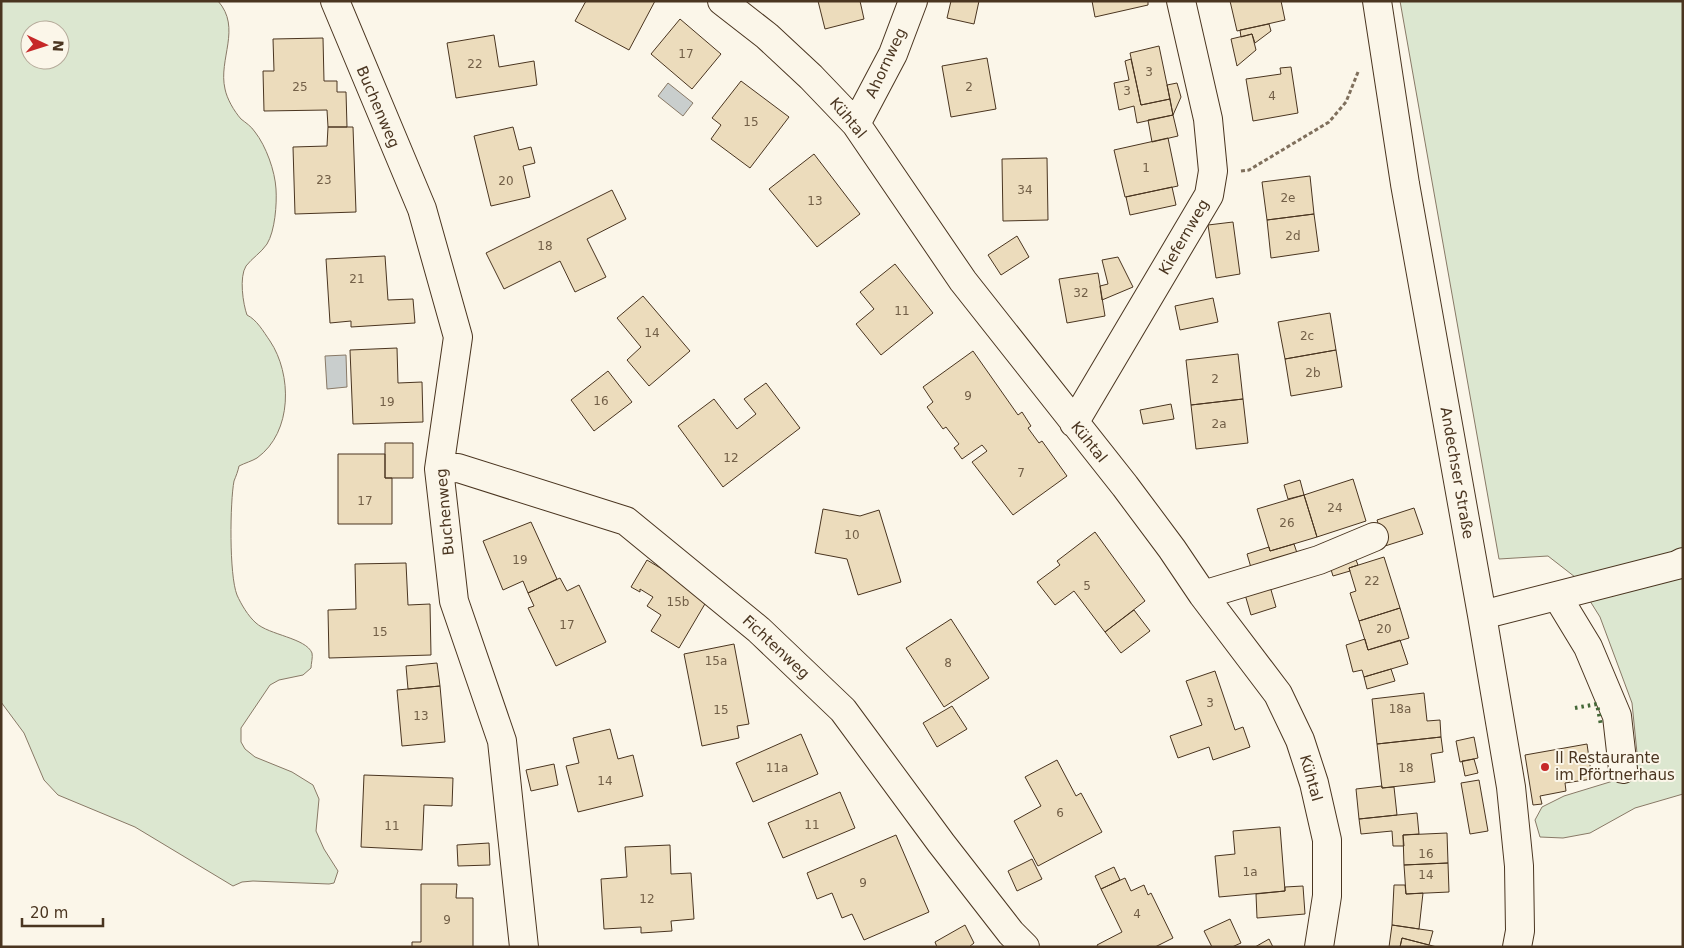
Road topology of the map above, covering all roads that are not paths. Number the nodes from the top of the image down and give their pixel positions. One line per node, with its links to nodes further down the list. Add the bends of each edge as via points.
1 (335, 1): 8 (street, Buchenweg, via 422,209 458,337)
2 (722, 1): 6 (street, Kühtal, via 767,36)
3 (913, 1): 6 (street, Ahornweg, via 893,54)
4 (1181, 1): 7 (street, Kiefernweg, via 1208,119 1213,171 1209,195)
5 (1377, 1): 13 (street, Andechser Straße, via 1405,184)
6 (856, 124): 7 (street, Kühtal, via 963,281)
7 (1074, 423): 11 (street, Kühtal, via 1172,549)
8 (439, 469): 15 (street, Buchenweg, via 454,601 502,741); 16 (street, Fichtenweg, via 458,468 626,521 752,624 843,710 947,851)
9 (1374, 537): 11 (street, via 1319,560)
10 (1683, 562): 12 (street)
11 (1203, 595): 17 (street, Kühtal, via 1278,694 1300,740 1327,840 1327,896)
12 (1558, 596): 13 (street); 14 (street, via 1588,646 1617,716)
13 (1482, 615): 18 (street, Andechser Straße, via 1518,856 1520,931)
14 (1623, 769)
15 (524, 947)
16 (1025, 947)
17 (1319, 947)
18 (1517, 947)

